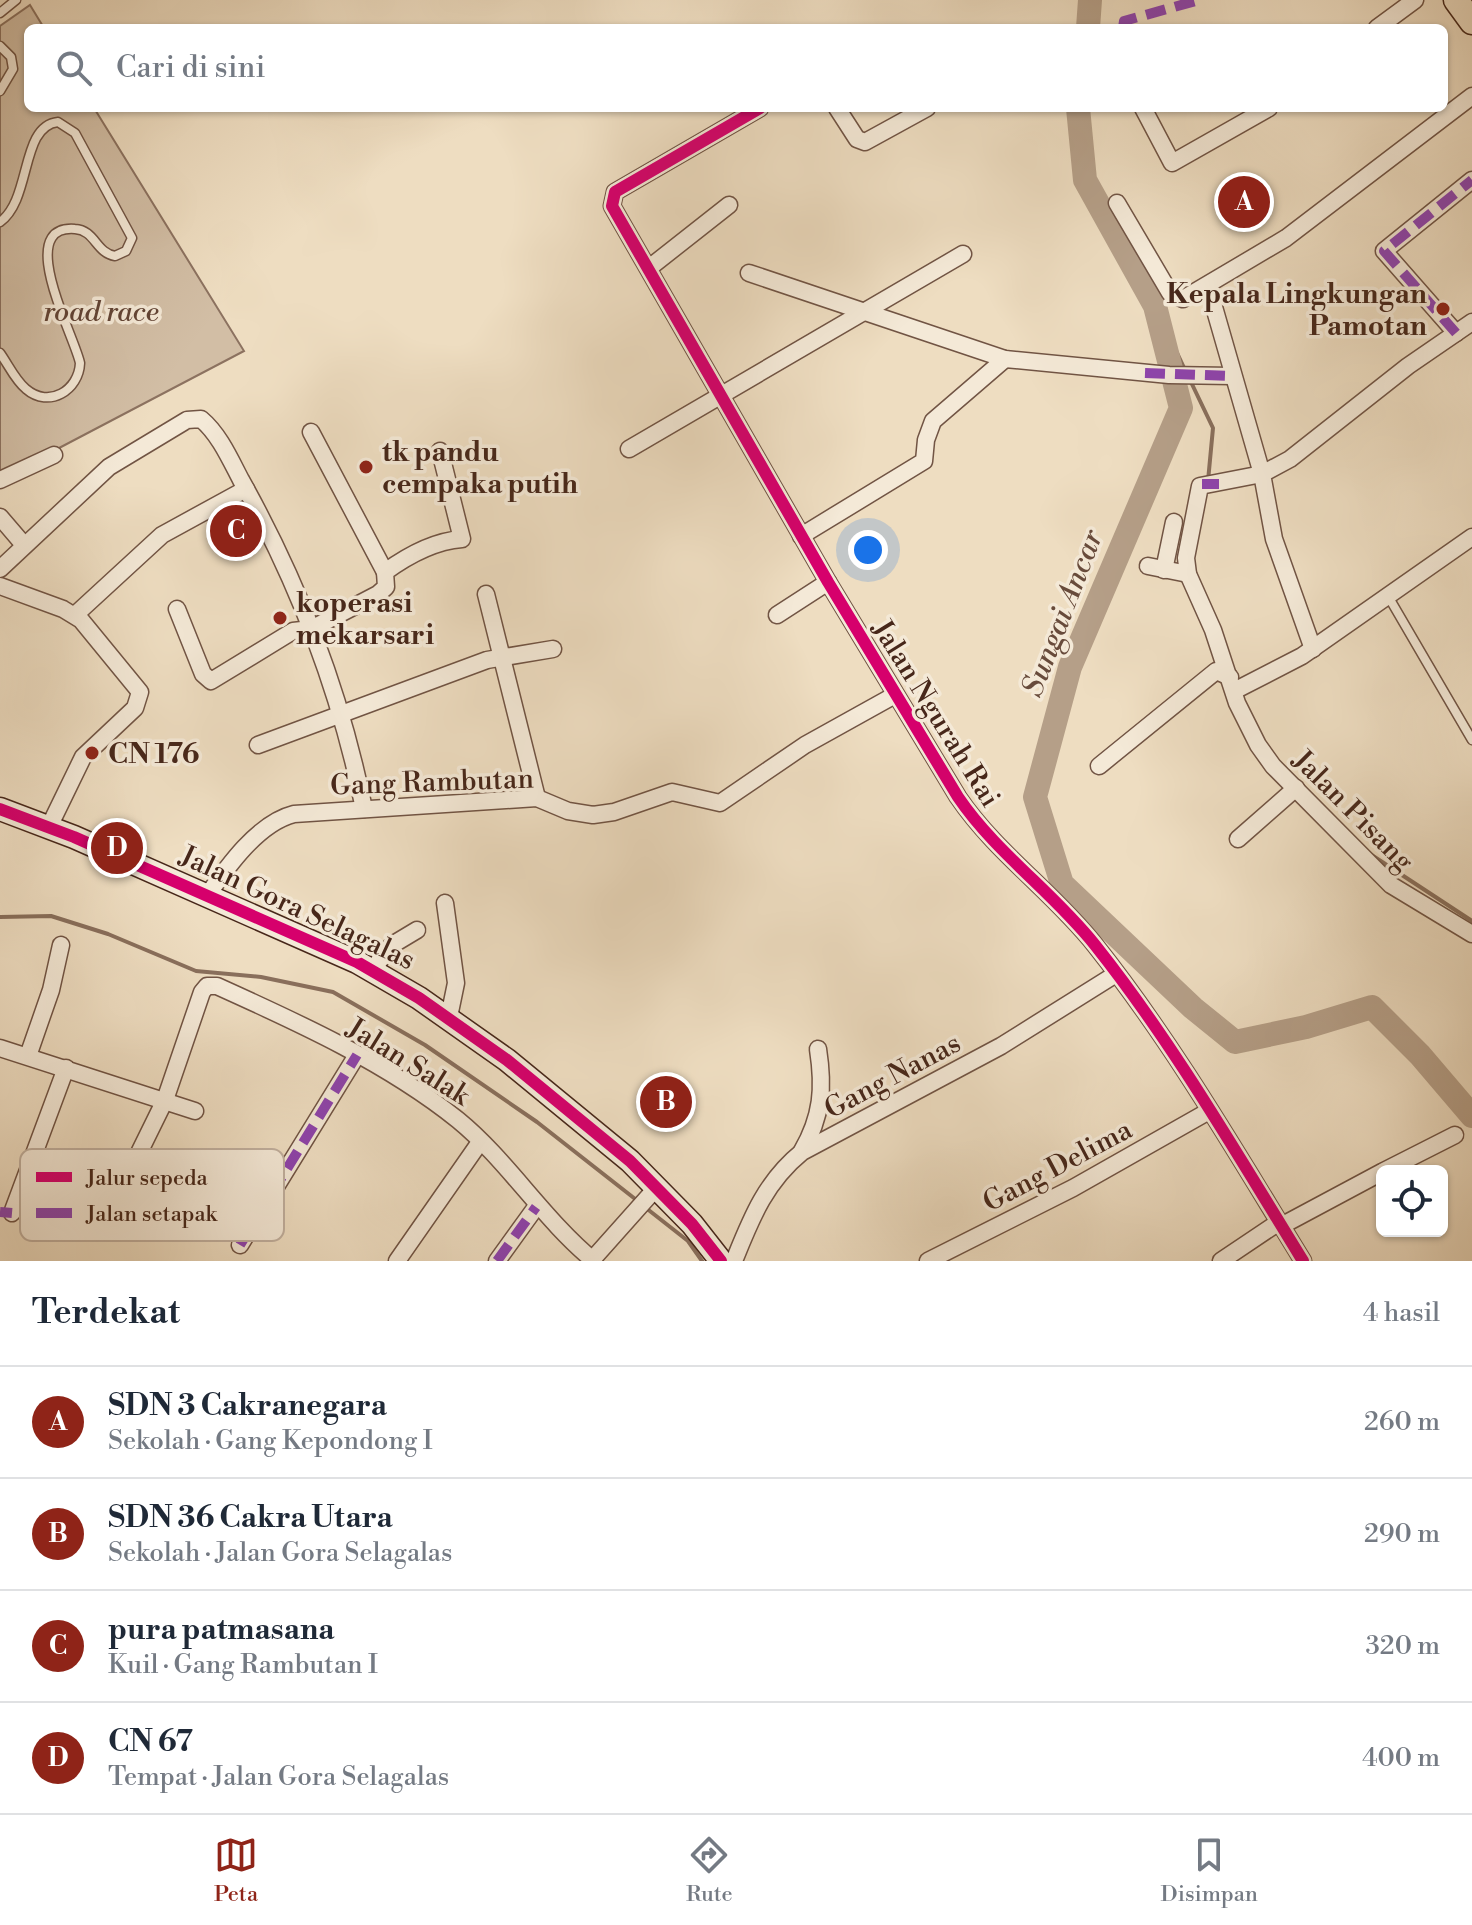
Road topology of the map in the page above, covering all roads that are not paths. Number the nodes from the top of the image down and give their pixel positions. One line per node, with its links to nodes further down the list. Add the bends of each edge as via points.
1 (16, 0): 4 (lane)
2 (1415, 0): 6 (street)
3 (1456, 0): 5 (main road)
4 (0, 13)
5 (1472, 22)
6 (1382, 24)
7 (0, 46): 8 (lane, via 13,69)
8 (0, 91)
9 (1472, 96): 22 (street, via 1286,238)
10 (753, 112): 20 (street, Jalan Ngurah Rai, via 615,192 612,206)
11 (840, 112): 12 (street, via 857,139 865,142)
12 (920, 112)
13 (1145, 112): 14 (street, via 1172,163)
14 (1262, 112)
15 (1472, 180): 25 (street, via 1384,251)
16 (1117, 203): 22 (street, via 1170,293 1183,299)
17 (729, 205): 20 (street)
18 (0, 222): 26 (lane, via 17,202 37,134 58,122 73,130 132,238 126,251 115,256 77,229 59,233 47,247 47,265 80,363 70,388 50,397 34,394)
19 (963, 254): 23 (street)
20 (649, 268): 29 (street, Jalan Ngurah Rai)
21 (749, 273): 23 (street)
22 (1208, 286): 28 (street)
23 (861, 311): 27 (street); 29 (street)
24 (1472, 322): 25 (street)
25 (1456, 333): 34 (street)
26 (0, 353)
27 (1005, 359): 28 (street); 39 (street, via 937,416 924,461)
28 (1232, 376): 34 (street)
29 (722, 393): 31 (street); 39 (street, Jalan Ngurah Rai)
30 (311, 432): 43 (street)
31 (629, 449)
32 (440, 451): 43 (street, via 462,539 420,551)
33 (54, 455): 35 (street)
34 (1262, 474): 44 (street, via 1198,489); 54 (street, via 1274,539)
35 (0, 480)
36 (246, 489): 41 (street, via 207,423 187,420 109,467); 50 (street, via 162,535); 52 (street)
37 (0, 517): 41 (street)
38 (1174, 522): 44 (street, via 1156,568)
39 (801, 536): 45 (street, Jalan Ngurah Rai)
40 (1472, 537): 48 (street)
41 (24, 545): 42 (street)
42 (0, 569)
43 (385, 572): 52 (street, via 386,587 378,594)
44 (1188, 574): 56 (street, Jalan Pisang)
45 (828, 582): 51 (street); 57 (street, Jalan Ngurah Rai)
46 (0, 586): 50 (street)
47 (486, 594): 55 (street)
48 (1387, 594): 54 (street); 59 (lane)
49 (177, 609): 52 (street, via 203,674 211,681 293,631)
50 (75, 615): 66 (street, via 136,683 139,699 133,711 83,757)
51 (777, 615)
52 (311, 629): 58 (street)
53 (553, 649): 55 (street)
54 (1313, 649): 56 (street, via 1284,667)
55 (502, 658): 58 (street); 63 (street)
56 (1236, 685): 61 (street, via 1216,671); 62 (street, Jalan Pisang, via 1258,745)
57 (895, 695): 63 (street, Gang Rambutan, via 805,745 718,804 672,792 593,815); 74 (street, Jalan Ngurah Rai, via 982,830 1057,901)
58 (342, 714): 60 (street); 65 (street)
59 (1472, 740)
60 (258, 745)
61 (1099, 766)
62 (1296, 788): 67 (street); 71 (street, Jalan Pisang, via 1391,885)
63 (537, 798): 65 (street, Gang Rambutan)
64 (0, 809): 66 (street, Jalan Gora Selagalas)
65 (364, 809): 68 (street, Gang Rambutan, via 282,818 240,854)
66 (49, 827): 68 (street, Jalan Gora Selagalas)
67 (1238, 839)
68 (207, 896): 73 (street, Jalan Gora Selagalas)
69 (445, 903): 75 (street, via 456,983)
70 (417, 930): 73 (street, via 392,945)
71 (1472, 934)
72 (61, 945): 79 (street)
73 (372, 970): 75 (street, Jalan Gora Selagalas)
74 (1116, 974): 83 (street, Jalan Ngurah Rai); 88 (street, Gang Nanas, via 1001,1046)
75 (449, 1017): 93 (street, Jalan Gora Selagalas, via 608,1142)
76 (0, 1048): 79 (street)
77 (818, 1049): 88 (street, via 821,1102)
78 (357, 1055): 81 (street, Jalan Salak, via 217,986 207,986); 85 (street, Jalan Salak, via 437,1105); 90 (street)
79 (28, 1056): 80 (street)
80 (66, 1068): 81 (street); 86 (street)
81 (165, 1100): 82 (street); 87 (street)
82 (195, 1111)
83 (1209, 1111): 96 (street, Jalan Ngurah Rai); 104 (street, Gang Delima)
84 (1455, 1135): 89 (street)
85 (480, 1142): 94 (street, Jalan Salak); 99 (street)
86 (36, 1149)
87 (141, 1149)
88 (802, 1152): 103 (street, Gang Nanas, via 756,1205)
89 (1397, 1165)
90 (284, 1174)
91 (1376, 1176): 96 (street)
92 (20, 1192): 95 (street)
93 (648, 1199): 101 (street); 102 (street, Jalan Gora Selagalas)
94 (536, 1207): 100 (street); 101 (street, Jalan Salak)
95 (12, 1213)
96 (1280, 1224): 105 (street); 106 (street, Jalan Ngurah Rai)
97 (242, 1241): 98 (street)
98 (240, 1245)
99 (397, 1261)
100 (497, 1261)
101 (592, 1261)
102 (721, 1261)
103 (734, 1261)
104 (928, 1261)
105 (1221, 1261)
106 (1303, 1261)

